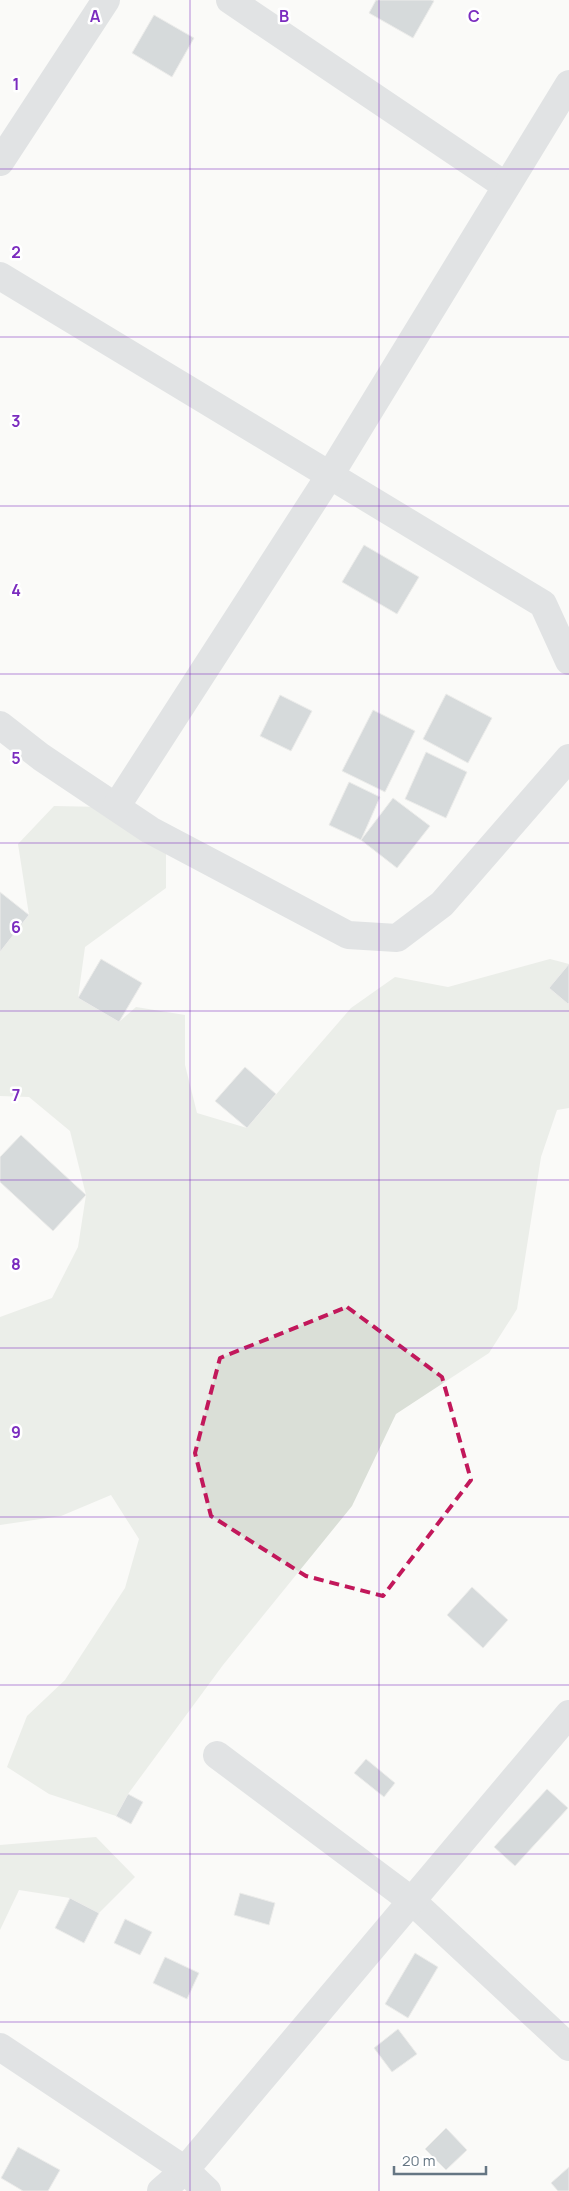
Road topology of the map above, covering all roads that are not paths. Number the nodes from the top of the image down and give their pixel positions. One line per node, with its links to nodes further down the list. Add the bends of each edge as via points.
1 (106, 0): 4 (street)
2 (230, 0): 5 (street)
3 (569, 84): 5 (street)
4 (0, 162)
5 (506, 186): 7 (street)
6 (0, 276): 7 (street)
7 (330, 475): 8 (street, via 543,604); 11 (street)
8 (569, 661)
9 (0, 725): 11 (street)
10 (569, 758): 11 (street, via 442,904 397,938 348,935 150,830)
11 (116, 807)
12 (569, 1714): 14 (street)
13 (217, 1755): 14 (street)
14 (412, 1901): 16 (street); 17 (street)
15 (0, 2047): 17 (street)
16 (569, 2047)
17 (186, 2170): 18 (street); 19 (street)
18 (161, 2191)
19 (207, 2191)

